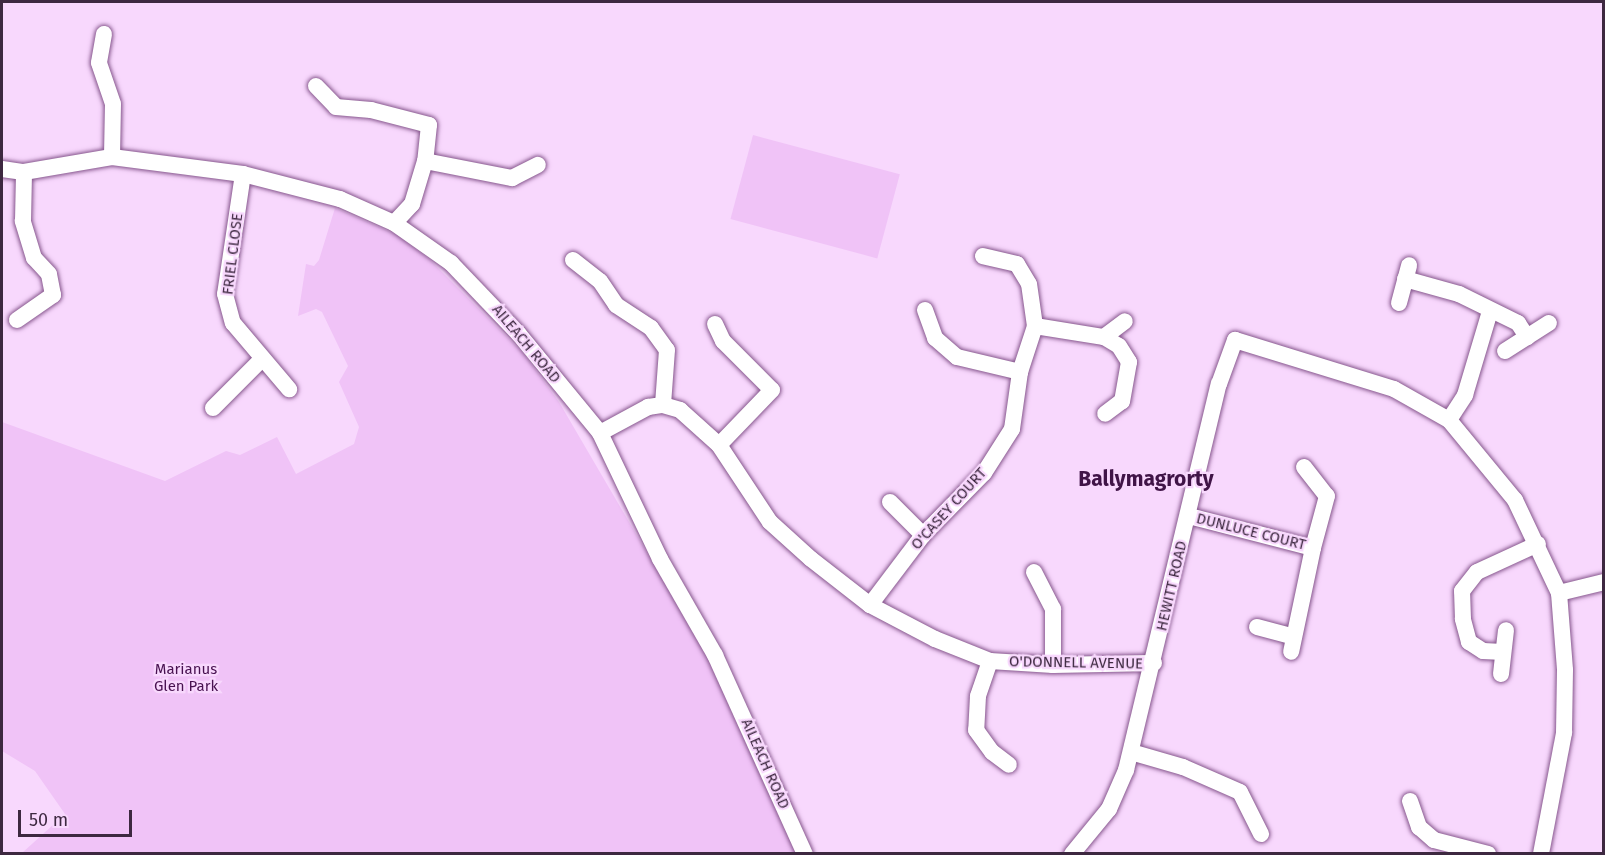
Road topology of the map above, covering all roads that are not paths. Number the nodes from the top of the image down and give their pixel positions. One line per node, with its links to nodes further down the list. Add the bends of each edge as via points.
1 (104, 34): 3 (street, via 99,63 113,104)
2 (316, 86): 4 (street, via 336,107 371,110 429,125)
3 (112, 157): 7 (street, AILEACH ROAD); 8 (street, AILEACH ROAD)
4 (425, 160): 5 (street, via 512,178); 9 (street, via 412,204)
5 (538, 165)
6 (2, 169): 7 (street, AILEACH ROAD)
7 (24, 172): 15 (street, via 23,221 33,258 49,274 53,295)
8 (243, 174): 9 (street, AILEACH ROAD, via 340,198); 23 (street, FRIEL CLOSE, via 225,294 232,323)
9 (394, 224): 30 (street, AILEACH ROAD, via 443,257 481,292)
10 (983, 256): 19 (street, via 1017,264 1029,284)
11 (573, 260): 26 (street, via 600,281 616,305 651,328 667,350)
12 (1399, 303): 14 (street, via 1407,272)
13 (925, 310): 24 (street, via 935,338 957,357)
14 (1490, 311): 21 (street, via 1518,323); 29 (street, via 1465,395)
15 (17, 320)
16 (1125, 321): 20 (street)
17 (1549, 323): 21 (street)
18 (715, 324): 31 (street, via 723,341 772,390)
19 (1035, 326): 20 (street); 24 (street, O'CASEY COURT)
20 (1104, 337): 28 (street, via 1119,346 1129,362 1122,401)
21 (1527, 337): 22 (street)
22 (1504, 351)
23 (261, 360): 25 (street, FRIEL CLOSE); 27 (street)
24 (1020, 372): 35 (street, O'CASEY COURT, via 1012,429 984,473)
25 (289, 389)
26 (663, 405): 30 (street, via 648,407); 31 (street, O'DONNELL AVENUE, via 690,416)
27 (213, 408)
28 (1105, 414)
29 (1449, 420): 34 (street, HEWITT ROAD, via 1394,389 1235,340 1219,384); 36 (street, via 1515,500)
30 (600, 433): 53 (street, AILEACH ROAD, via 660,559 715,655)
31 (718, 445): 41 (street, O'DONNELL AVENUE, via 770,522)
32 (1304, 467): 37 (street, DUNLUCE COURT, via 1327,496)
33 (890, 502): 35 (street)
34 (1189, 516): 37 (street, DUNLUCE COURT); 46 (street, HEWITT ROAD)
35 (923, 535): 41 (street, O'CASEY COURT)
36 (1538, 544): 40 (street); 44 (street, via 1477,572 1462,591 1462,619 1469,642 1483,651)
37 (1312, 548): 42 (street, DUNLUCE COURT, via 1292,644)
38 (1034, 572): 47 (street, via 1053,609)
39 (1604, 582): 40 (street)
40 (1559, 593): 56 (street, via 1565,670 1564,733)
41 (870, 605): 45 (street, O'DONNELL AVENUE, via 925,634)
42 (1257, 627)
43 (1506, 630): 44 (street)
44 (1503, 652): 48 (street)
45 (990, 661): 47 (street, O'DONNELL AVENUE); 50 (street, via 978,696 976,730 992,752)
46 (1154, 663): 47 (street, O'DONNELL AVENUE); 49 (street, HEWITT ROAD)
47 (1053, 665)
48 (1501, 674)
49 (1131, 752): 52 (street, via 1183,767 1240,792); 54 (street, HEWITT ROAD, via 1109,809)
50 (1009, 765)
51 (1410, 801): 55 (street, via 1419,827 1434,840)
52 (1261, 834)
53 (805, 854)
54 (1072, 854)
55 (1488, 854)
56 (1540, 854)

